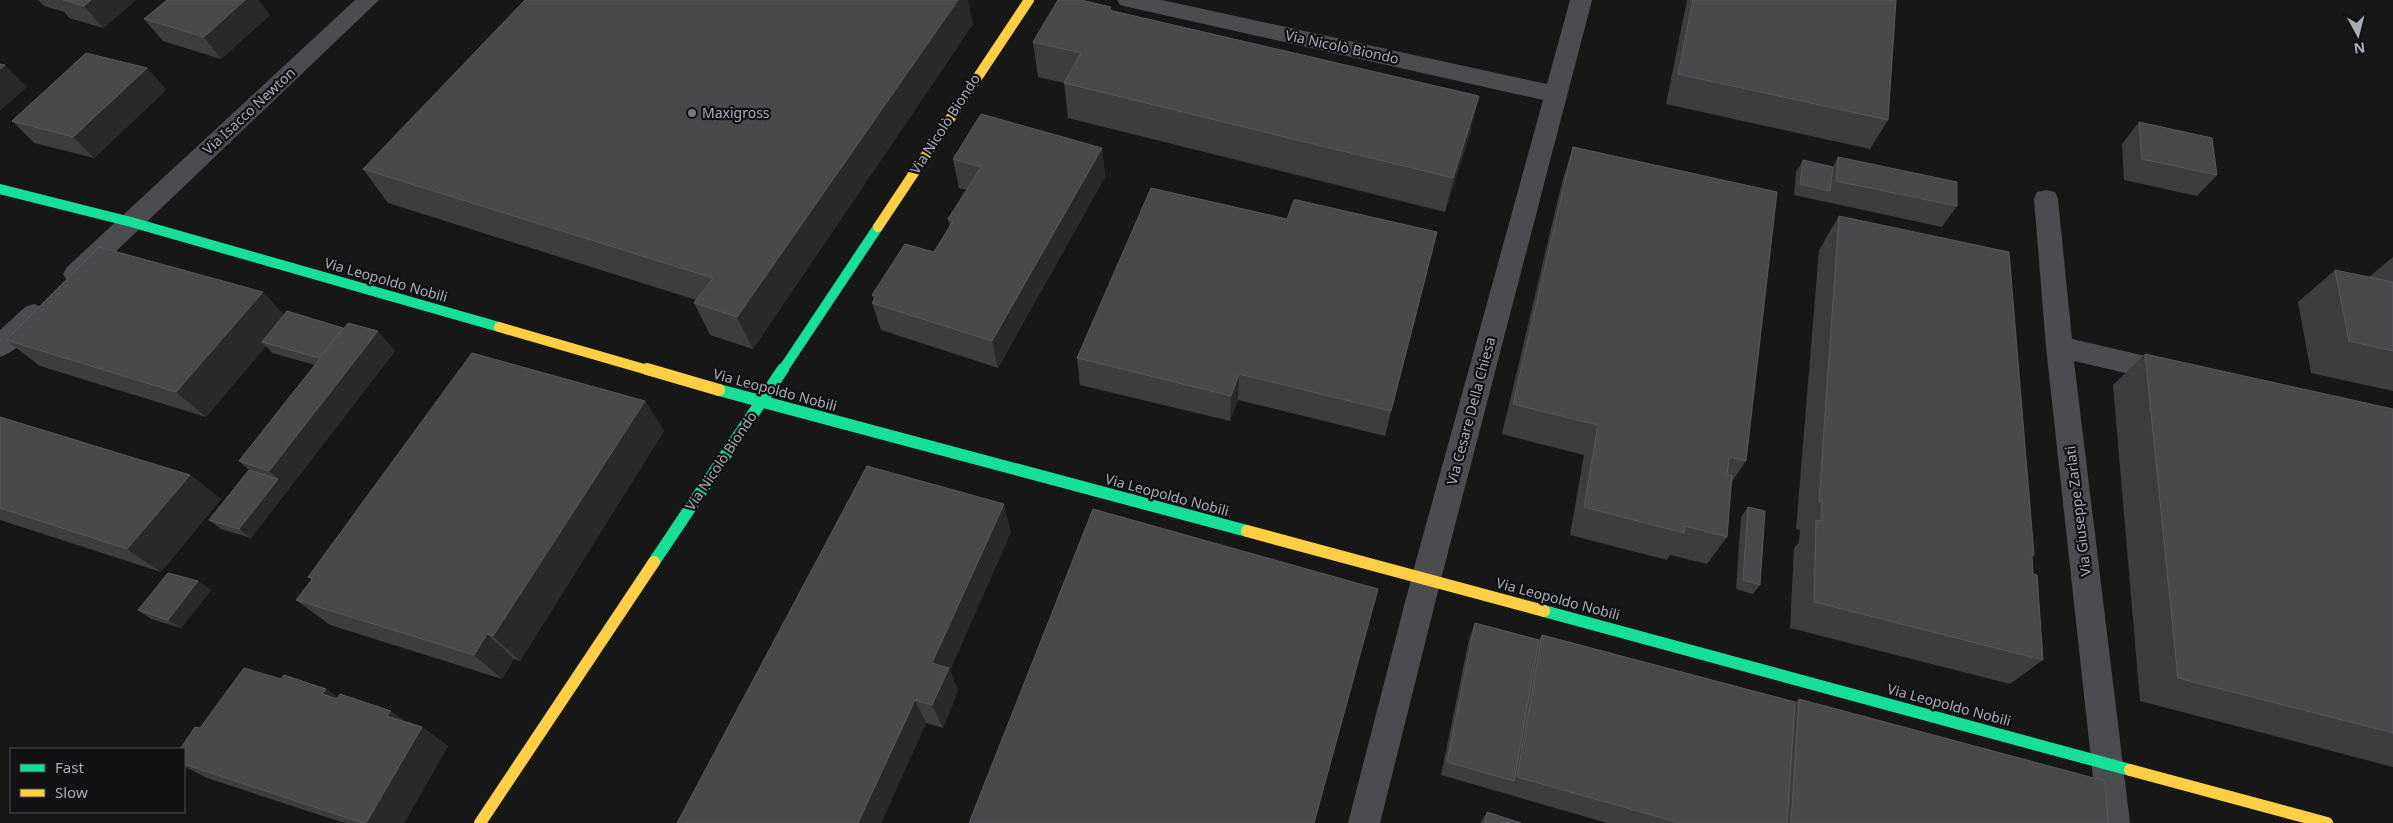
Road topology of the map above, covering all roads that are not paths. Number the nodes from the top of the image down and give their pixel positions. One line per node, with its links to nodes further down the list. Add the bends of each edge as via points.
1 (368, 0): 8 (street, Via Isacco Newton)
2 (1029, 0): 12 (street, Via Nicolò Biondo)
3 (1128, 0): 5 (street, Via Nicolò Biondo)
4 (1581, 0): 5 (street, Via Cesare Della Chiesa)
5 (1555, 94): 13 (street, Via Cesare Della Chiesa)
6 (0, 189): 8 (street, Via Leopoldo Nobili)
7 (2046, 199): 10 (street, Via Giuseppe Zarlati)
8 (131, 222): 9 (street, Via Isacco Newton); 12 (street, Via Leopoldo Nobili)
9 (0, 346)
10 (2059, 347): 11 (street); 14 (street, Via Giuseppe Zarlati)
11 (2193, 377)
12 (761, 402): 13 (street, Via Leopoldo Nobili); 15 (street, Via Nicolò Biondo)
13 (1426, 579): 14 (street, Via Leopoldo Nobili); 16 (street, Via Cesare Della Chiesa)
14 (2108, 763): 17 (street, Via Giuseppe Zarlati); 18 (street, Via Leopoldo Nobili)
15 (480, 823)
16 (1364, 823)
17 (2114, 823)
18 (2327, 823)

